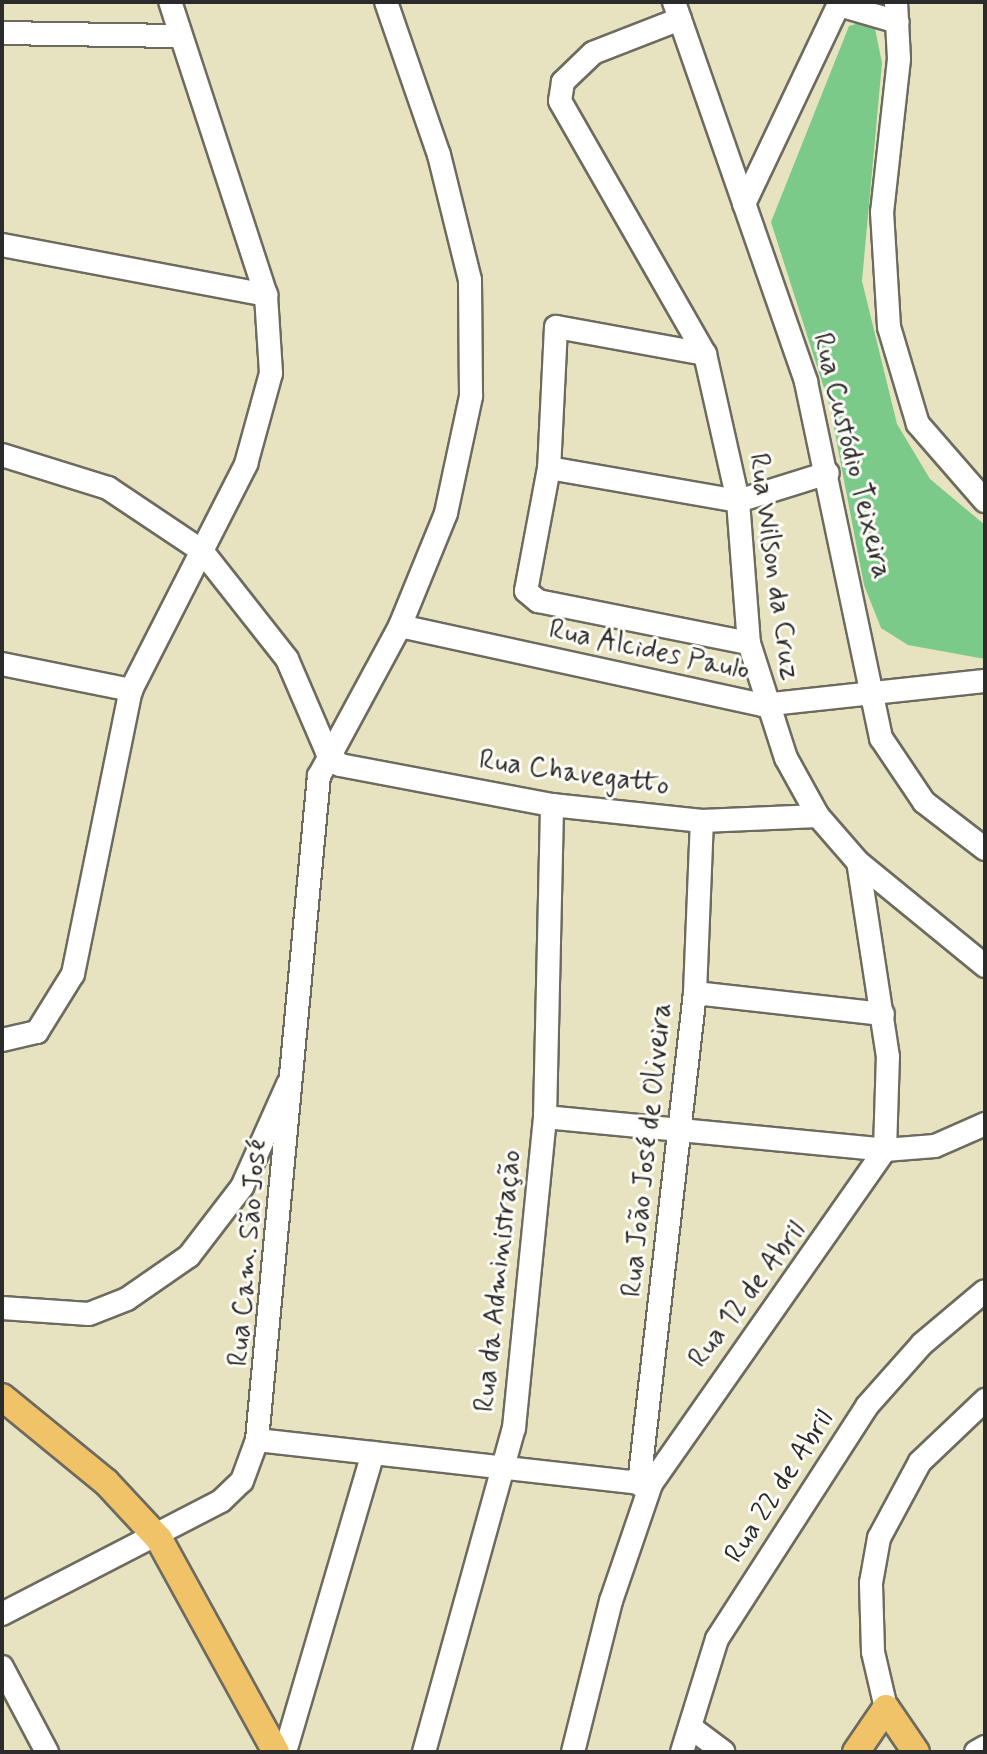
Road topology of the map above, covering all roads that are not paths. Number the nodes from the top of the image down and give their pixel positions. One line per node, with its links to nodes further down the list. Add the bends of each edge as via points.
1 (170, 2): 7 (street)
2 (386, 2): 18 (street, via 439,155 470,280 475,346 446,513)
3 (839, 3): 5 (street); 8 (street)
4 (677, 11): 8 (street, Rua Custódio Teixeira); 11 (street, Rua Wilson da Cruz, via 593,53 563,82 560,101)
5 (897, 12): 16 (street, via 882,212 889,327 918,424)
6 (7, 31): 7 (street)
7 (180, 36): 10 (street)
8 (744, 204): 14 (street, Rua Custódio Teixeira, via 806,382)
9 (2, 245): 10 (street)
10 (266, 295): 17 (street, via 271,373 260,421)
11 (705, 354): 13 (street, via 556,327); 15 (street, Rua Wilson da Cruz)
12 (2, 455): 17 (street, via 108,488)
13 (549, 468): 15 (street); 19 (street, via 526,585 530,596)
14 (828, 473): 15 (street); 23 (street, Rua Custódio Teixeira)
15 (738, 501): 19 (street, Rua Wilson da Cruz)
16 (985, 501)
17 (202, 551): 22 (street, via 169,603); 25 (street, via 287,659)
18 (400, 626): 24 (street, Rua Alcides Paulo); 25 (street)
19 (749, 643): 24 (street, Rua Wilson da Cruz)
20 (2, 664): 22 (street)
21 (985, 681): 23 (street, Rua Alcides Paulo)
22 (131, 690): 34 (street, via 73,974 37,1032)
23 (872, 693): 24 (street, Rua Alcides Paulo); 29 (street, Rua Custódio Teixeira, via 896,768 924,802)
24 (763, 705): 27 (street, Rua Wilson da Cruz)
25 (327, 752): 26 (street, Rua Chavegatto, via 340,765); 35 (street, Rua Cam. São José)
26 (552, 805): 28 (street, Rua Chavegatto); 36 (street, Rua da Administração)
27 (818, 816): 28 (street, Rua Chavegatto); 30 (street, Rua Wilson da Cruz)
28 (702, 821): 32 (street, Rua João José de Oliveira)
29 (985, 849)
30 (858, 862): 31 (street, Rua Wilson da Cruz); 33 (street, Rua 12 de Abril)
31 (985, 966)
32 (695, 993): 33 (street); 38 (street, Rua João José de Oliveira)
33 (883, 1014): 39 (street, Rua 12 de Abril, via 891,1101)
34 (2, 1040)
35 (296, 1064): 40 (street); 41 (street, Rua Cam. São José)
36 (545, 1117): 38 (street); 48 (street, Rua da Administração)
37 (985, 1124): 39 (street, via 935,1146)
38 (680, 1131): 39 (street); 49 (street, Rua João José de Oliveira)
39 (885, 1150): 49 (street, Rua 12 de Abril)
40 (246, 1179): 41 (street); 43 (street, via 189,1256 127,1299 89,1314)
41 (284, 1192): 46 (street, Rua Cam. São José)
42 (985, 1291): 54 (street, Rua 22 de Abril, via 922,1344 867,1406 717,1639)
43 (2, 1308)
44 (2, 1397): 50 (main road, via 106,1482)
45 (985, 1400): 53 (street, via 920,1462 879,1538 871,1583 873,1652)
46 (257, 1440): 47 (street); 50 (street, Rua Cam. São José, via 242,1481)
47 (373, 1453): 48 (street); 58 (street)
48 (507, 1467): 49 (street); 59 (street, Rua da Administração)
49 (645, 1484): 60 (street, Rua 12 de Abril)
50 (159, 1539): 51 (street, Rua Cam. São José); 57 (main road)
51 (2, 1614)
52 (2, 1667): 56 (street)
53 (886, 1708): 63 (main road); 64 (main road)
54 (693, 1729): 61 (street, Rua 22 de Abril); 62 (street)
55 (985, 1747): 65 (street)
56 (47, 1752)
57 (276, 1752)
58 (285, 1752)
59 (424, 1752)
60 (573, 1752)
61 (682, 1752)
62 (723, 1752)
63 (856, 1752)
64 (916, 1752)
65 (976, 1752)

